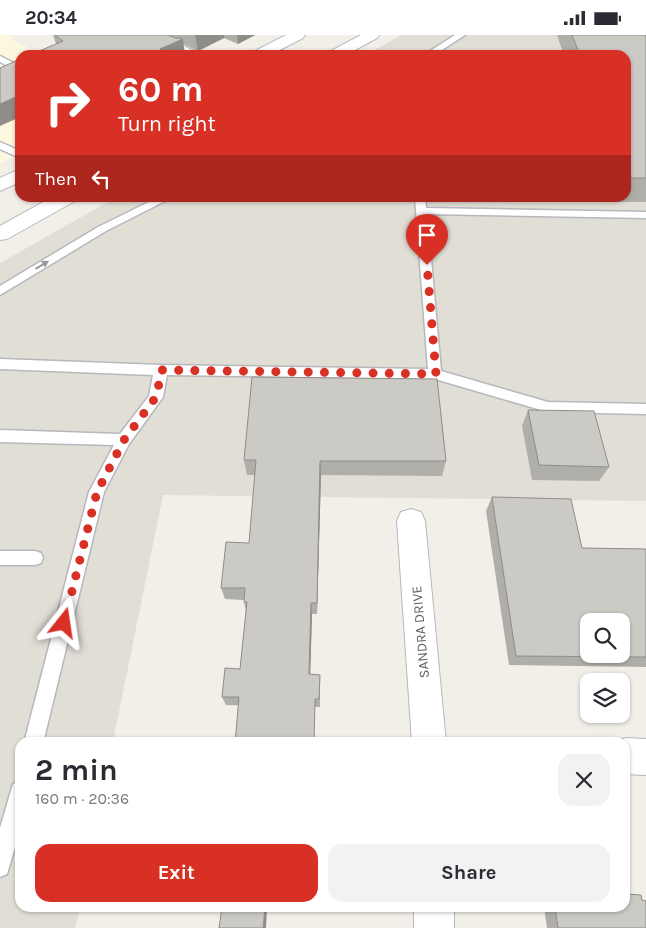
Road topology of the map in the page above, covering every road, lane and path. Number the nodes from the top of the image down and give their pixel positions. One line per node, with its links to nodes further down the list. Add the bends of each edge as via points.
1 (150, 35): 5 (main road)
2 (298, 35): 6 (main road)
3 (372, 35): 7 (main road)
4 (461, 35): 8 (lane)
5 (181, 50)
6 (268, 50)
7 (344, 50)
8 (436, 50)
9 (0, 59): 10 (lane)
10 (15, 66)
11 (0, 145): 12 (lane)
12 (15, 152)
13 (15, 178): 14 (main road)
14 (0, 185)
15 (59, 202): 20 (main road)
16 (158, 202): 21 (lane, one-way to 16, via 102,229)
17 (421, 202): 18 (lane)
18 (422, 211): 19 (lane); 24 (lane)
19 (646, 215)
20 (0, 234)
21 (0, 291)
22 (0, 364): 23 (lane)
23 (162, 370): 24 (lane); 27 (lane, via 156,397)
24 (436, 374): 25 (lane, via 548,407)
25 (646, 409)
26 (0, 436): 27 (lane)
27 (124, 440): 31 (lane, via 97,492)
28 (411, 521): 32 (main road, SANDRA DRIVE)
29 (0, 558): 30 (lane)
30 (35, 558)
31 (34, 737)
32 (429, 737)
33 (630, 756): 34 (main road)
34 (646, 757)
35 (15, 810): 36 (lane)
36 (0, 867)
37 (434, 912): 38 (main road)
38 (434, 928)

